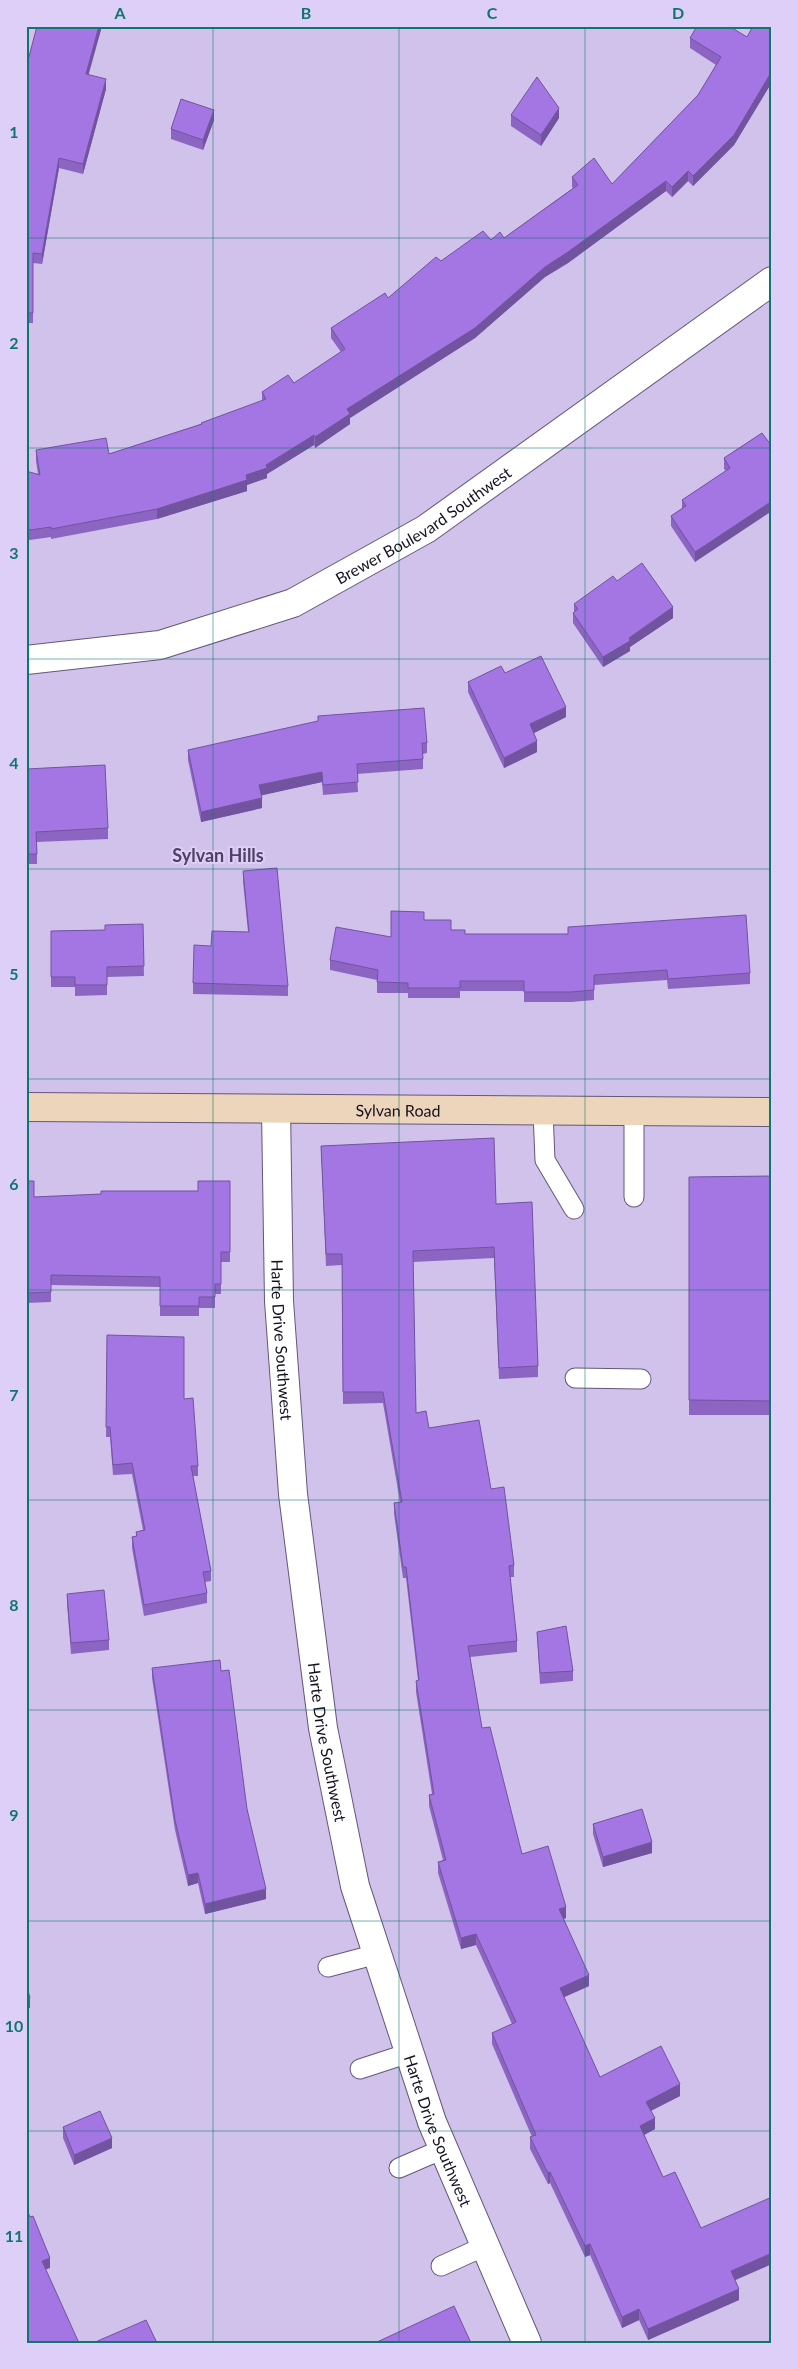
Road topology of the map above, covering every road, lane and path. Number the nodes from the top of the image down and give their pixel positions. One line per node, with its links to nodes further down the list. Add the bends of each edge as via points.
1 (772, 281): 2 (street, Brewer Boulevard Southwest, via 426,529 293,603 160,645)
2 (26, 660)
3 (26, 1106): 4 (main road, Sylvan Road)
4 (276, 1109): 5 (main road, Sylvan Road); 12 (street, Harte Drive Southwest, via 279,1301 294,1504 323,1728 355,1886)
5 (543, 1111): 6 (main road, Sylvan Road); 9 (lane, via 545,1160)
6 (634, 1111): 7 (main road, Sylvan Road); 8 (lane)
7 (772, 1112)
8 (634, 1197)
9 (574, 1209)
10 (574, 1378): 11 (lane)
11 (640, 1379)
12 (377, 1954): 13 (lane); 14 (street, Harte Drive Southwest)
13 (328, 1966)
14 (409, 2053): 15 (lane); 16 (street, Harte Drive Southwest)
15 (360, 2069)
16 (443, 2149): 17 (lane); 18 (street, Harte Drive Southwest)
17 (399, 2168)
18 (485, 2246): 19 (lane); 20 (street, Harte Drive Southwest)
19 (441, 2266)
20 (527, 2343)

